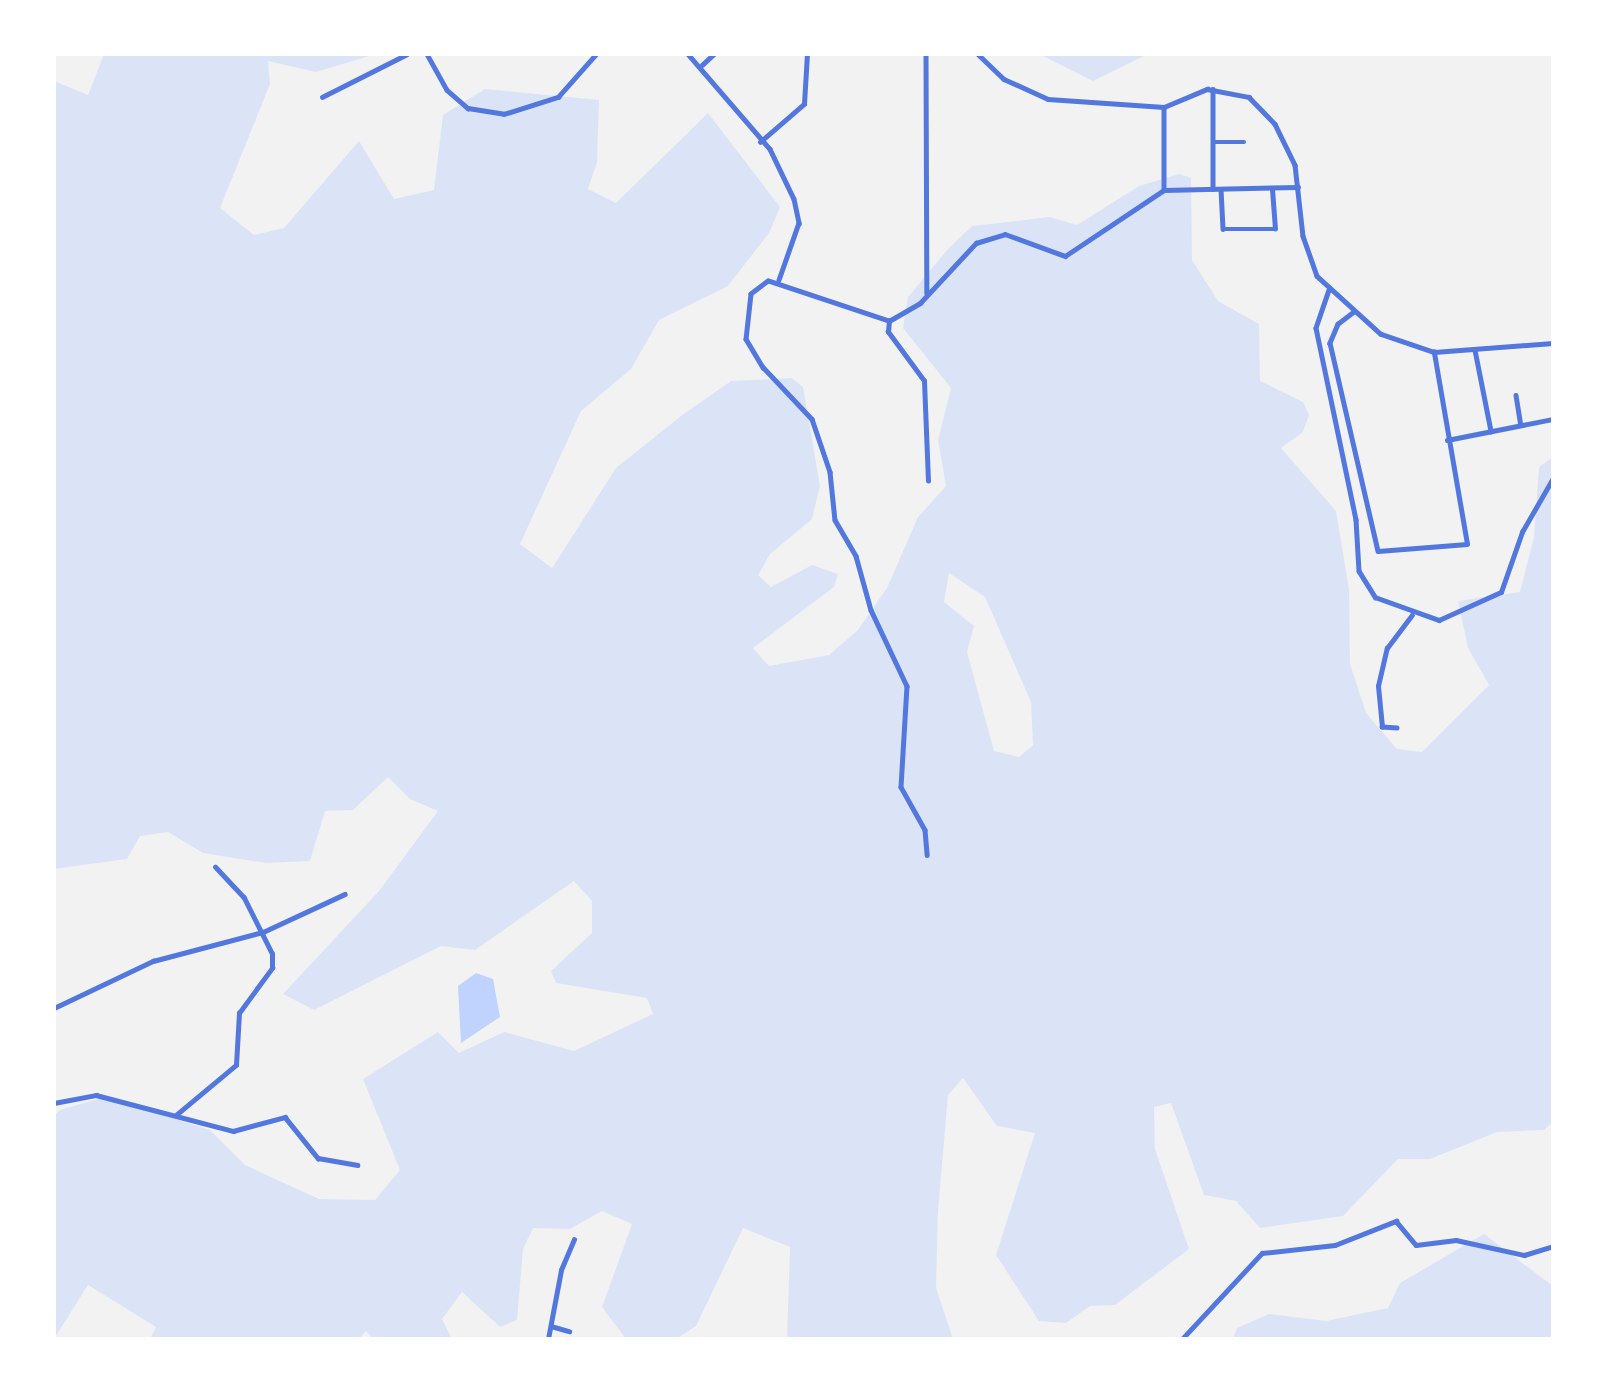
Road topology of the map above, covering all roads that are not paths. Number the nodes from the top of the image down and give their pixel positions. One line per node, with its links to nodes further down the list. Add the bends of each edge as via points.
1 (407, 54): 11 (street)
2 (428, 54): 3 (street, via 447,90 468,108 504,114 558,97)
3 (596, 54)
4 (688, 54): 9 (street)
5 (714, 54): 9 (street)
6 (807, 54): 13 (street, via 804,104)
7 (926, 54): 23 (street)
8 (978, 54): 12 (street, via 1004,79 1048,99)
9 (702, 65): 13 (street)
10 (1213, 89): 12 (street); 14 (street); 16 (street, via 1249,97 1264,109 1295,164)
11 (322, 97)
12 (1164, 107): 20 (street)
13 (760, 142): 21 (street, via 770,149 799,214)
14 (1213, 142): 15 (street); 17 (street)
15 (1244, 142)
16 (1298, 187): 19 (street); 22 (street, via 1308,257)
17 (1213, 189): 18 (street); 20 (street)
18 (1221, 189): 19 (street); 19 (street, via 1223,229 1275,229)
19 (1272, 189)
20 (1164, 190): 23 (street, via 1065,256 992,235)
21 (779, 280): 25 (street); 38 (street, via 751,294 746,339 812,419 830,472 835,520 907,686 901,787 925,830)
22 (1329, 290): 24 (street); 36 (street, via 1316,328 1356,520 1359,571 1375,597)
23 (926, 294): 25 (street)
24 (1354, 312): 28 (street, via 1381,334); 33 (street, via 1338,324 1330,343 1378,551 1466,544)
25 (888, 321): 35 (street, via 888,332 924,380)
26 (1553, 343): 27 (street)
27 (1475, 350): 28 (street); 32 (street)
28 (1434, 352): 33 (street)
29 (1516, 395): 31 (street)
30 (1553, 419): 31 (street)
31 (1521, 425): 32 (street)
32 (1491, 430): 33 (street)
33 (1447, 440)
34 (1553, 478): 36 (street, via 1521,532 1501,592 1439,620)
35 (928, 481)
36 (1412, 615): 37 (street, via 1387,648 1378,686 1382,727)
37 (1398, 728)
38 (927, 855)
39 (215, 867): 41 (street, via 244,898)
40 (345, 894): 41 (street)
41 (263, 932): 42 (street, via 153,961); 44 (street, via 272,968 239,1013 236,1065)
42 (54, 1008)
43 (54, 1103): 44 (street, via 96,1095)
44 (176, 1115): 45 (street, via 233,1131 285,1117 318,1158)
45 (357, 1164)
46 (574, 1240): 48 (street, via 561,1270)
47 (1553, 1246): 51 (street, via 1524,1255 1456,1240 1416,1245 1396,1221 1335,1245 1262,1253)
48 (551, 1326): 49 (street); 50 (street)
49 (569, 1331)
50 (548, 1339)
51 (1182, 1339)

